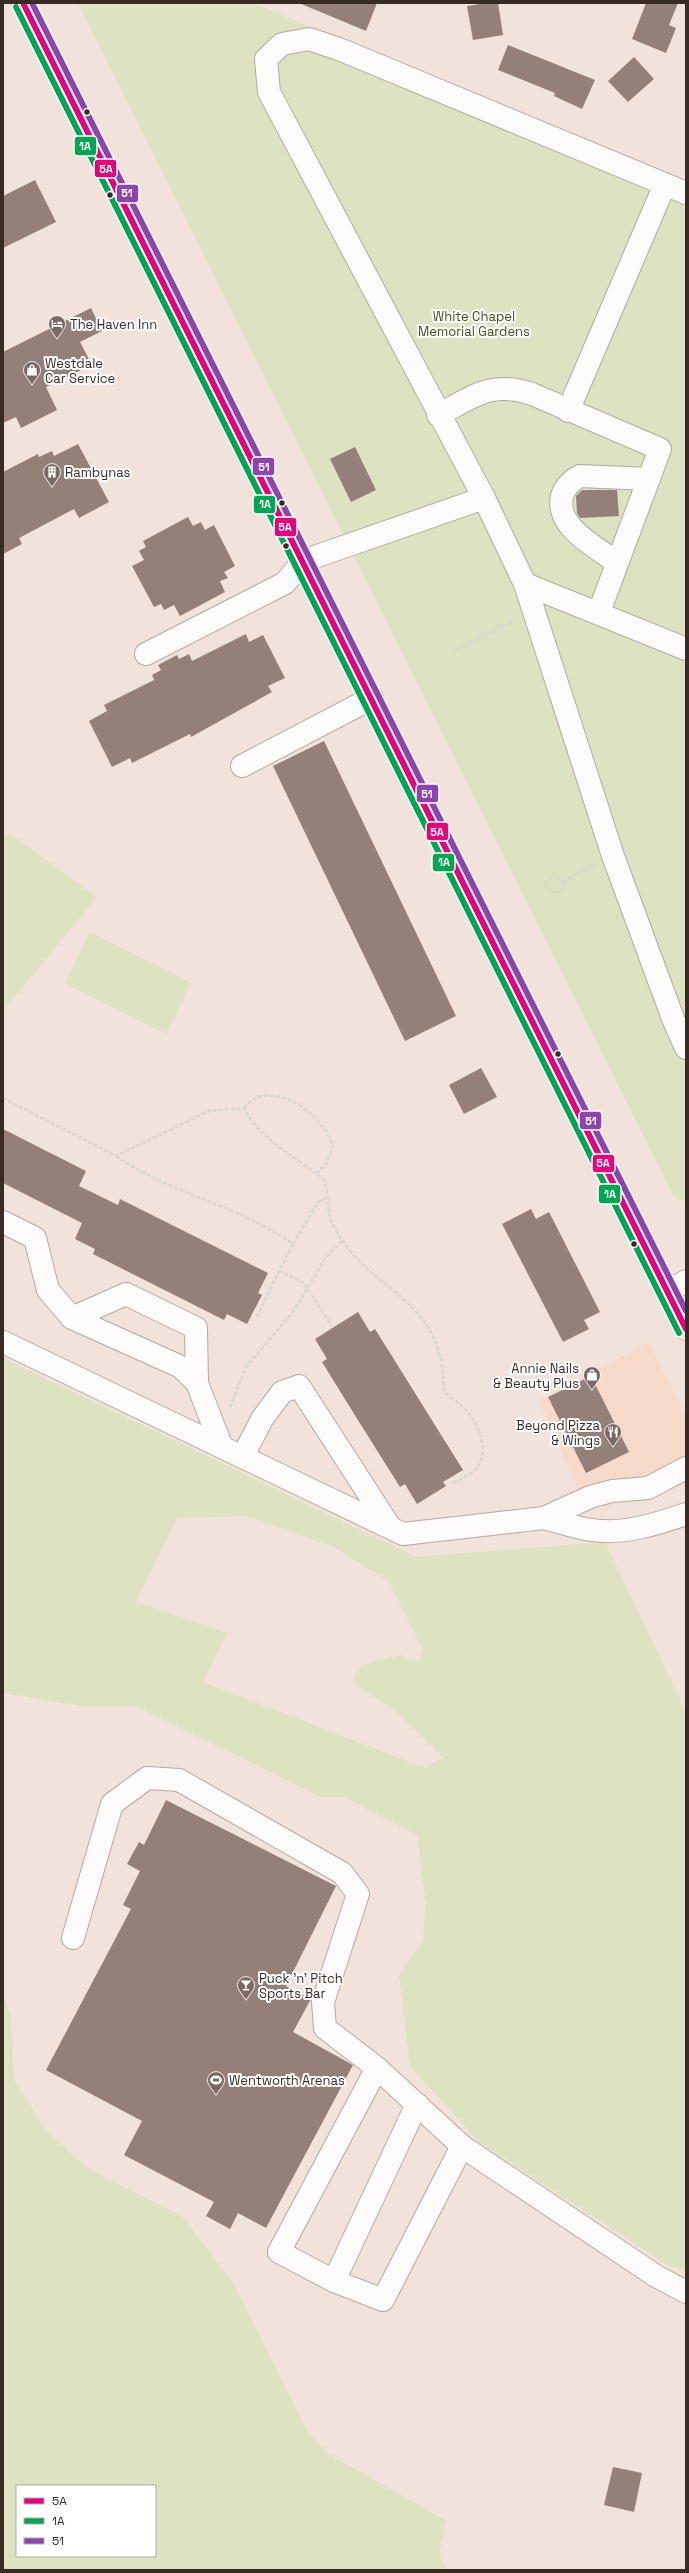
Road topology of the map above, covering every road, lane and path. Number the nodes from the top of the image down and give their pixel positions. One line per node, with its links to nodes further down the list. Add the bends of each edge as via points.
1 (23, 3): 8 (main road)
2 (665, 184): 3 (lane); 4 (lane); 5 (lane, via 339,49 309,39 282,44 266,59 269,92)
3 (686, 193)
4 (568, 411): 5 (lane, via 523,391 498,388 489,389); 6 (lane, via 660,449)
5 (438, 415): 7 (lane)
6 (649, 478): 9 (lane); 9 (lane, via 580,476 572,481 563,493 561,508 566,522)
7 (484, 498): 8 (lane); 10 (lane)
8 (303, 561): 15 (lane, via 285,582); 16 (main road)
9 (616, 562): 12 (lane)
10 (525, 584): 11 (lane); 12 (lane)
11 (534, 609): 14 (path); 18 (lane)
12 (599, 612): 13 (lane)
13 (686, 649)
14 (455, 651)
15 (146, 654)
16 (372, 698): 17 (lane); 32 (main road)
17 (242, 766)
18 (613, 856): 19 (path); 20 (lane)
19 (563, 881): 19 (path, via 562,889 554,893 546,888 547,879 555,874)
20 (686, 1048)
21 (3, 1099): 23 (path)
22 (244, 1108): 23 (path, via 209,1111); 24 (path, via 260,1130); 24 (path, via 261,1096 282,1097 298,1103 309,1112 331,1140 333,1147 326,1164)
23 (116, 1156): 28 (path, via 133,1168 176,1188 245,1215)
24 (317, 1173): 25 (path, via 326,1184)
25 (326, 1198): 27 (path, via 333,1226); 28 (path, via 318,1202)
26 (3, 1222): 34 (lane, via 35,1238 48,1290)
27 (343, 1240): 31 (path, via 326,1257); 45 (path, via 367,1268 408,1303 432,1331 442,1363 444,1392 465,1408 474,1420 483,1449 482,1460 478,1468)
28 (293, 1244): 29 (path)
29 (280, 1270): 31 (path); 33 (path)
30 (686, 1281): 32 (lane)
31 (307, 1287): 35 (path); 40 (path, via 293,1312 246,1367)
32 (668, 1292): 36 (main road)
33 (257, 1317)
34 (72, 1318): 38 (lane, via 181,1367); 38 (lane, via 126,1294 196,1328)
35 (332, 1326)
36 (686, 1329)
37 (3, 1342): 41 (lane)
38 (197, 1383): 41 (lane)
39 (296, 1404): 42 (lane, via 325,1444)
40 (227, 1414)
41 (221, 1445): 43 (lane)
42 (343, 1454): 43 (lane, via 299,1386 282,1392 262,1419); 48 (lane)
43 (243, 1456): 48 (lane)
44 (686, 1468): 47 (lane, via 648,1488 612,1491 590,1497)
45 (453, 1484)
46 (686, 1514): 47 (lane, via 656,1525 614,1530 592,1530)
47 (544, 1518): 48 (lane, via 403,1534)
48 (390, 1527)
49 (73, 1938): 50 (lane, via 112,1804 146,1778 179,1780 342,1873 358,1894 323,2002 325,2028)
50 (376, 2068): 51 (lane); 53 (lane, via 279,2252)
51 (417, 2104): 52 (lane); 53 (lane)
52 (463, 2147): 53 (lane, via 383,2300); 54 (lane, via 656,2276)
53 (334, 2281)
54 (686, 2292)

